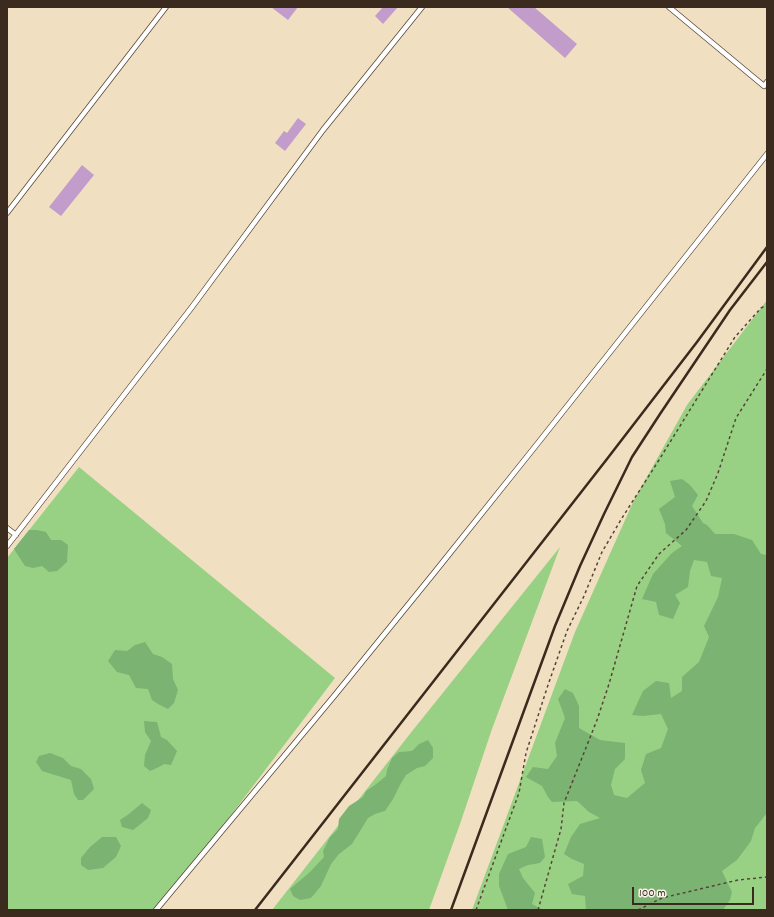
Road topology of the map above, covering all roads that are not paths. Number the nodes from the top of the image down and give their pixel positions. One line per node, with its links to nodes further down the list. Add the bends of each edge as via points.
1 (166, 7): 6 (lane)
2 (422, 7): 8 (lane, via 323,130 192,307)
3 (669, 7): 4 (lane, via 764,86)
4 (767, 82)
5 (767, 154): 10 (lane, via 335,695)
6 (7, 214)
7 (7, 528): 8 (lane)
8 (16, 535): 9 (lane)
9 (7, 546)
10 (156, 910)

